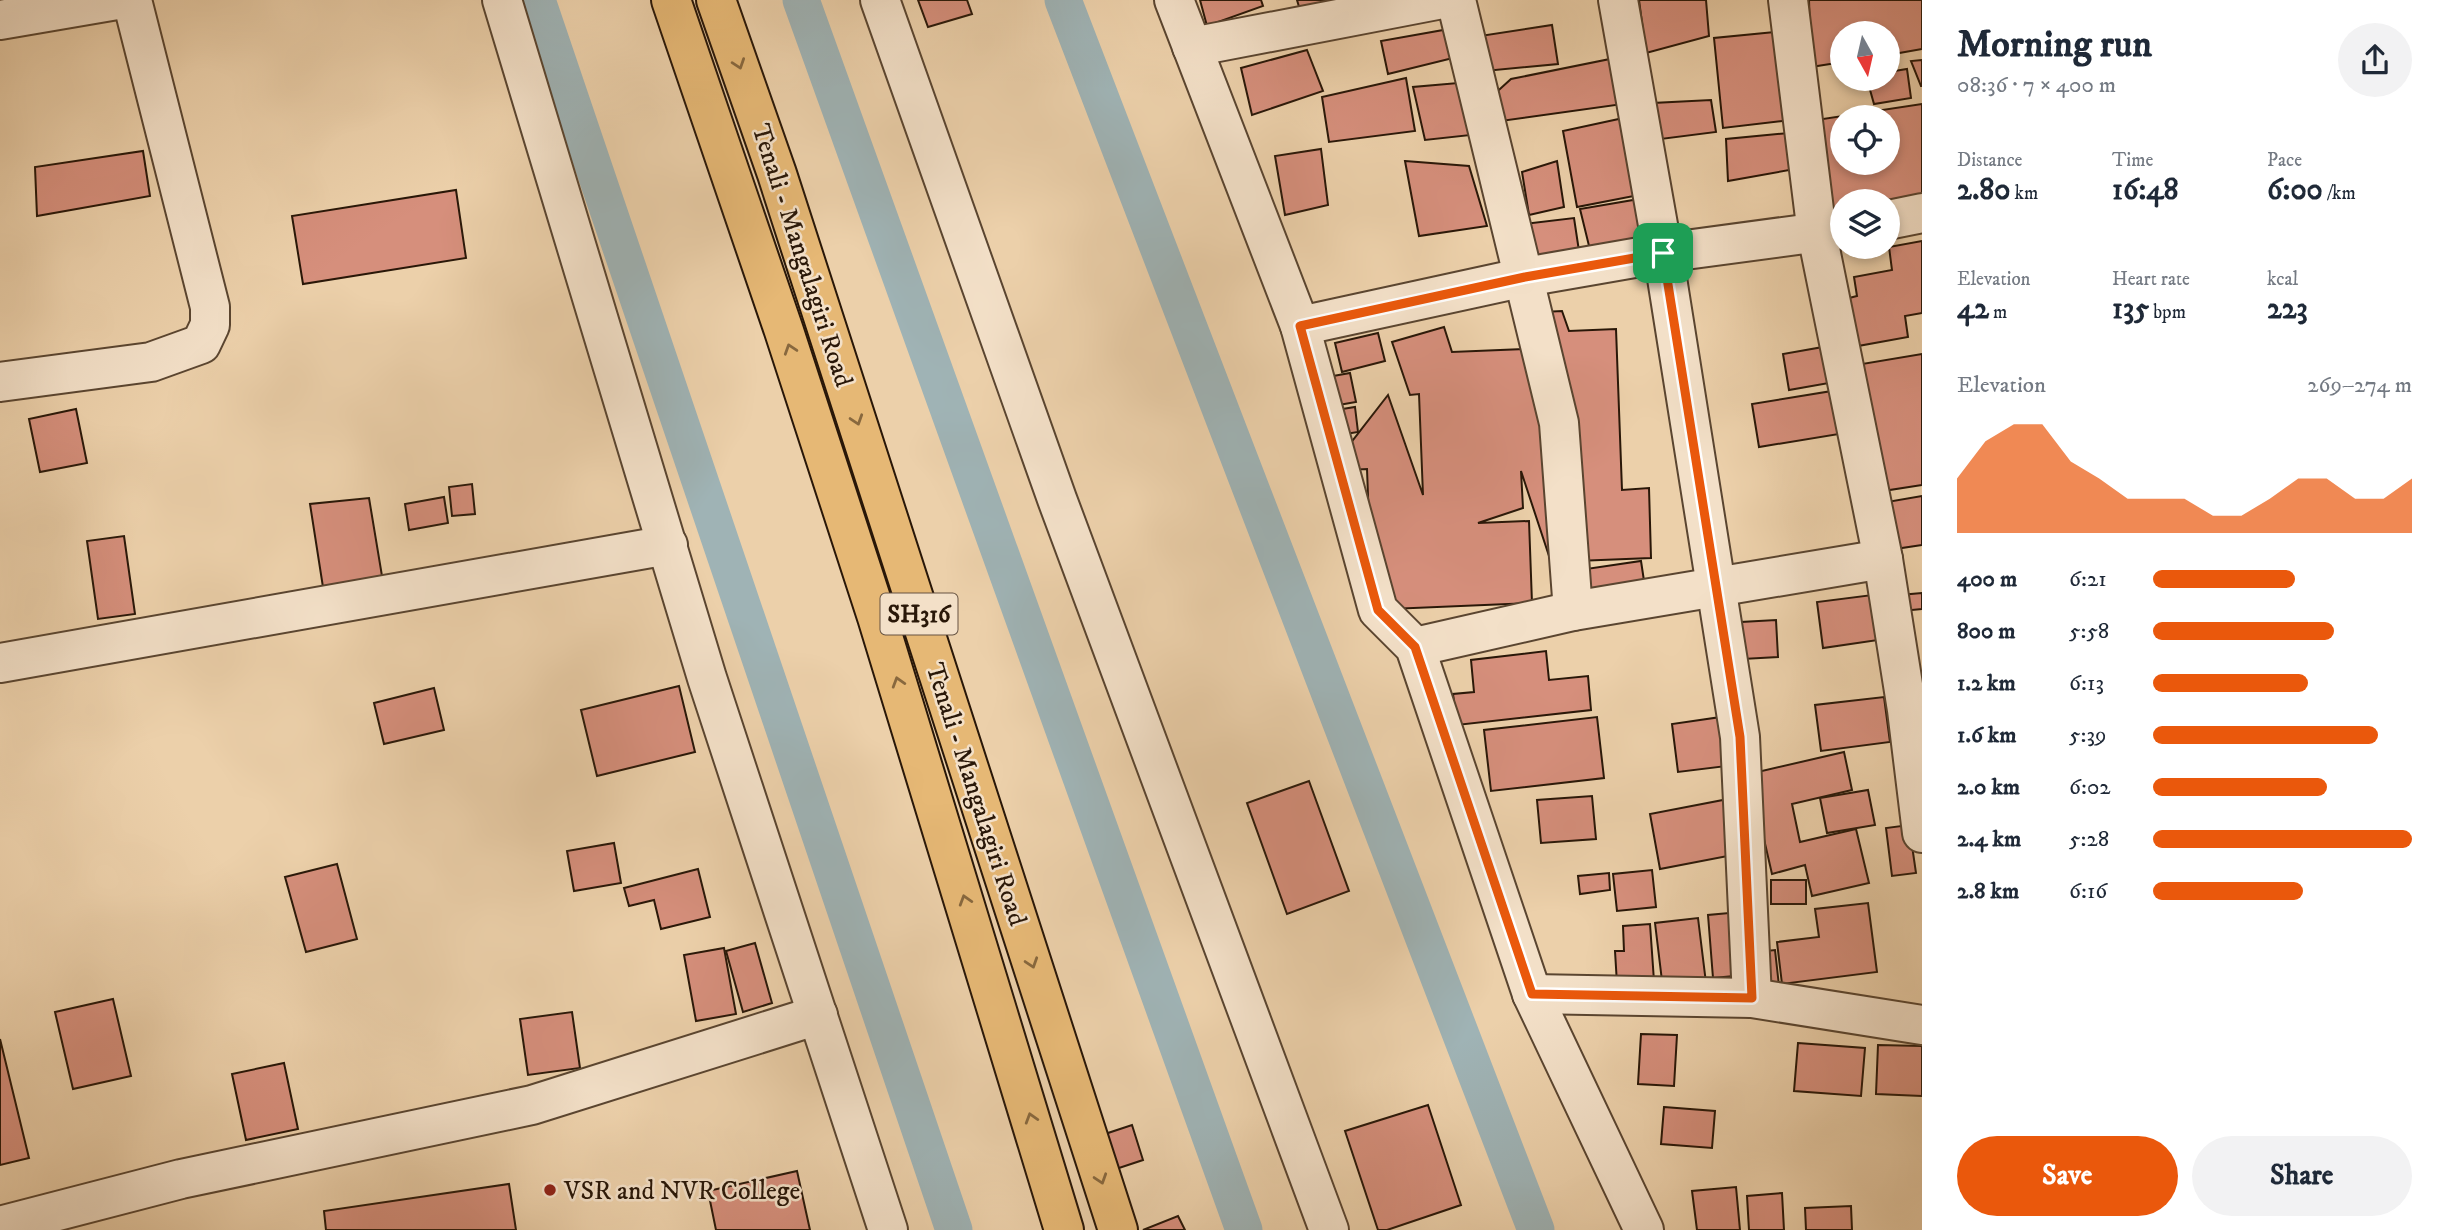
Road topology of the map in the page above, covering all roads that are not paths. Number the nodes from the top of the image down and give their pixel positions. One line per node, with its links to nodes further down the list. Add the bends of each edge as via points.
1 (117, 0): 12 (street)
2 (132, 0): 21 (street, via 210,307 210,325 201,344 151,362)
3 (502, 0): 22 (street)
4 (671, 0): 36 (main road, Tenali - Mangalagiri Road / SH316, one-way to 4, via 877,617)
5 (716, 0): 37 (main road, Tenali - Mangalagiri Road / SH316, one-way to 37, via 778,174)
6 (880, 0): 38 (street, via 1062,512)
7 (1174, 0): 13 (street)
8 (1456, 0): 19 (street)
9 (1618, 0): 17 (street)
10 (1788, 0): 16 (street)
11 (1424, 1): 13 (street)
12 (0, 20)
13 (1192, 47): 20 (street)
14 (1922, 213): 15 (street)
15 (1900, 218)
16 (1830, 231): 17 (street)
17 (1663, 253): 19 (street); 24 (street)
18 (1835, 259): 23 (street)
19 (1525, 277): 20 (street); 25 (street, via 1559,423)
20 (1300, 326): 26 (street, via 1378,610)
21 (0, 382)
22 (668, 545): 27 (street); 32 (street)
23 (1883, 559): 24 (street); 28 (street)
24 (1717, 586): 25 (street); 31 (street, via 1740,737)
25 (1573, 611): 26 (street)
26 (1415, 647): 30 (street)
27 (0, 663)
28 (1912, 681): 29 (street)
29 (1922, 833)
30 (1532, 994): 31 (street); 39 (street)
31 (1752, 998): 33 (street)
32 (818, 1015): 34 (street, via 532,1105 181,1179); 35 (street)
33 (1922, 1025)
34 (0, 1226)
35 (888, 1230)
36 (1064, 1230)
37 (1118, 1230)
38 (1329, 1230)
39 (1644, 1230)

